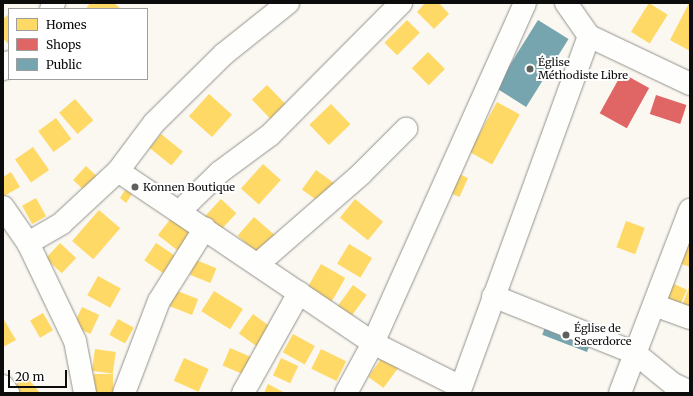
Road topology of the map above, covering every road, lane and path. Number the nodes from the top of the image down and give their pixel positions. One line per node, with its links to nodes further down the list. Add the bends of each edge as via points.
1 (288, 3): 8 (street, via 202,75 154,123)
2 (401, 3): 10 (street, via 270,135 220,172)
3 (525, 3): 19 (street)
4 (566, 3): 5 (street)
5 (589, 36): 6 (street); 16 (street)
6 (690, 84)
7 (406, 129): 14 (street, via 361,174)
8 (118, 171): 10 (street); 13 (street, via 62,223)
9 (3, 207): 13 (street)
10 (180, 211): 12 (street)
11 (690, 211): 17 (street)
12 (205, 228): 14 (street); 26 (street, via 159,302)
13 (28, 244): 25 (street, via 75,341)
14 (258, 264): 15 (street)
15 (299, 293): 19 (street); 27 (street)
16 (493, 296): 20 (street); 22 (street)
17 (654, 305): 18 (street); 20 (street)
18 (690, 318)
19 (373, 343): 22 (street); 28 (street)
20 (635, 353): 23 (street, via 673,384); 29 (street)
21 (3, 386): 24 (street)
22 (460, 390)
23 (690, 392)
24 (8, 393)
25 (85, 393)
26 (124, 393)
27 (243, 393)
28 (346, 393)
29 (620, 393)

